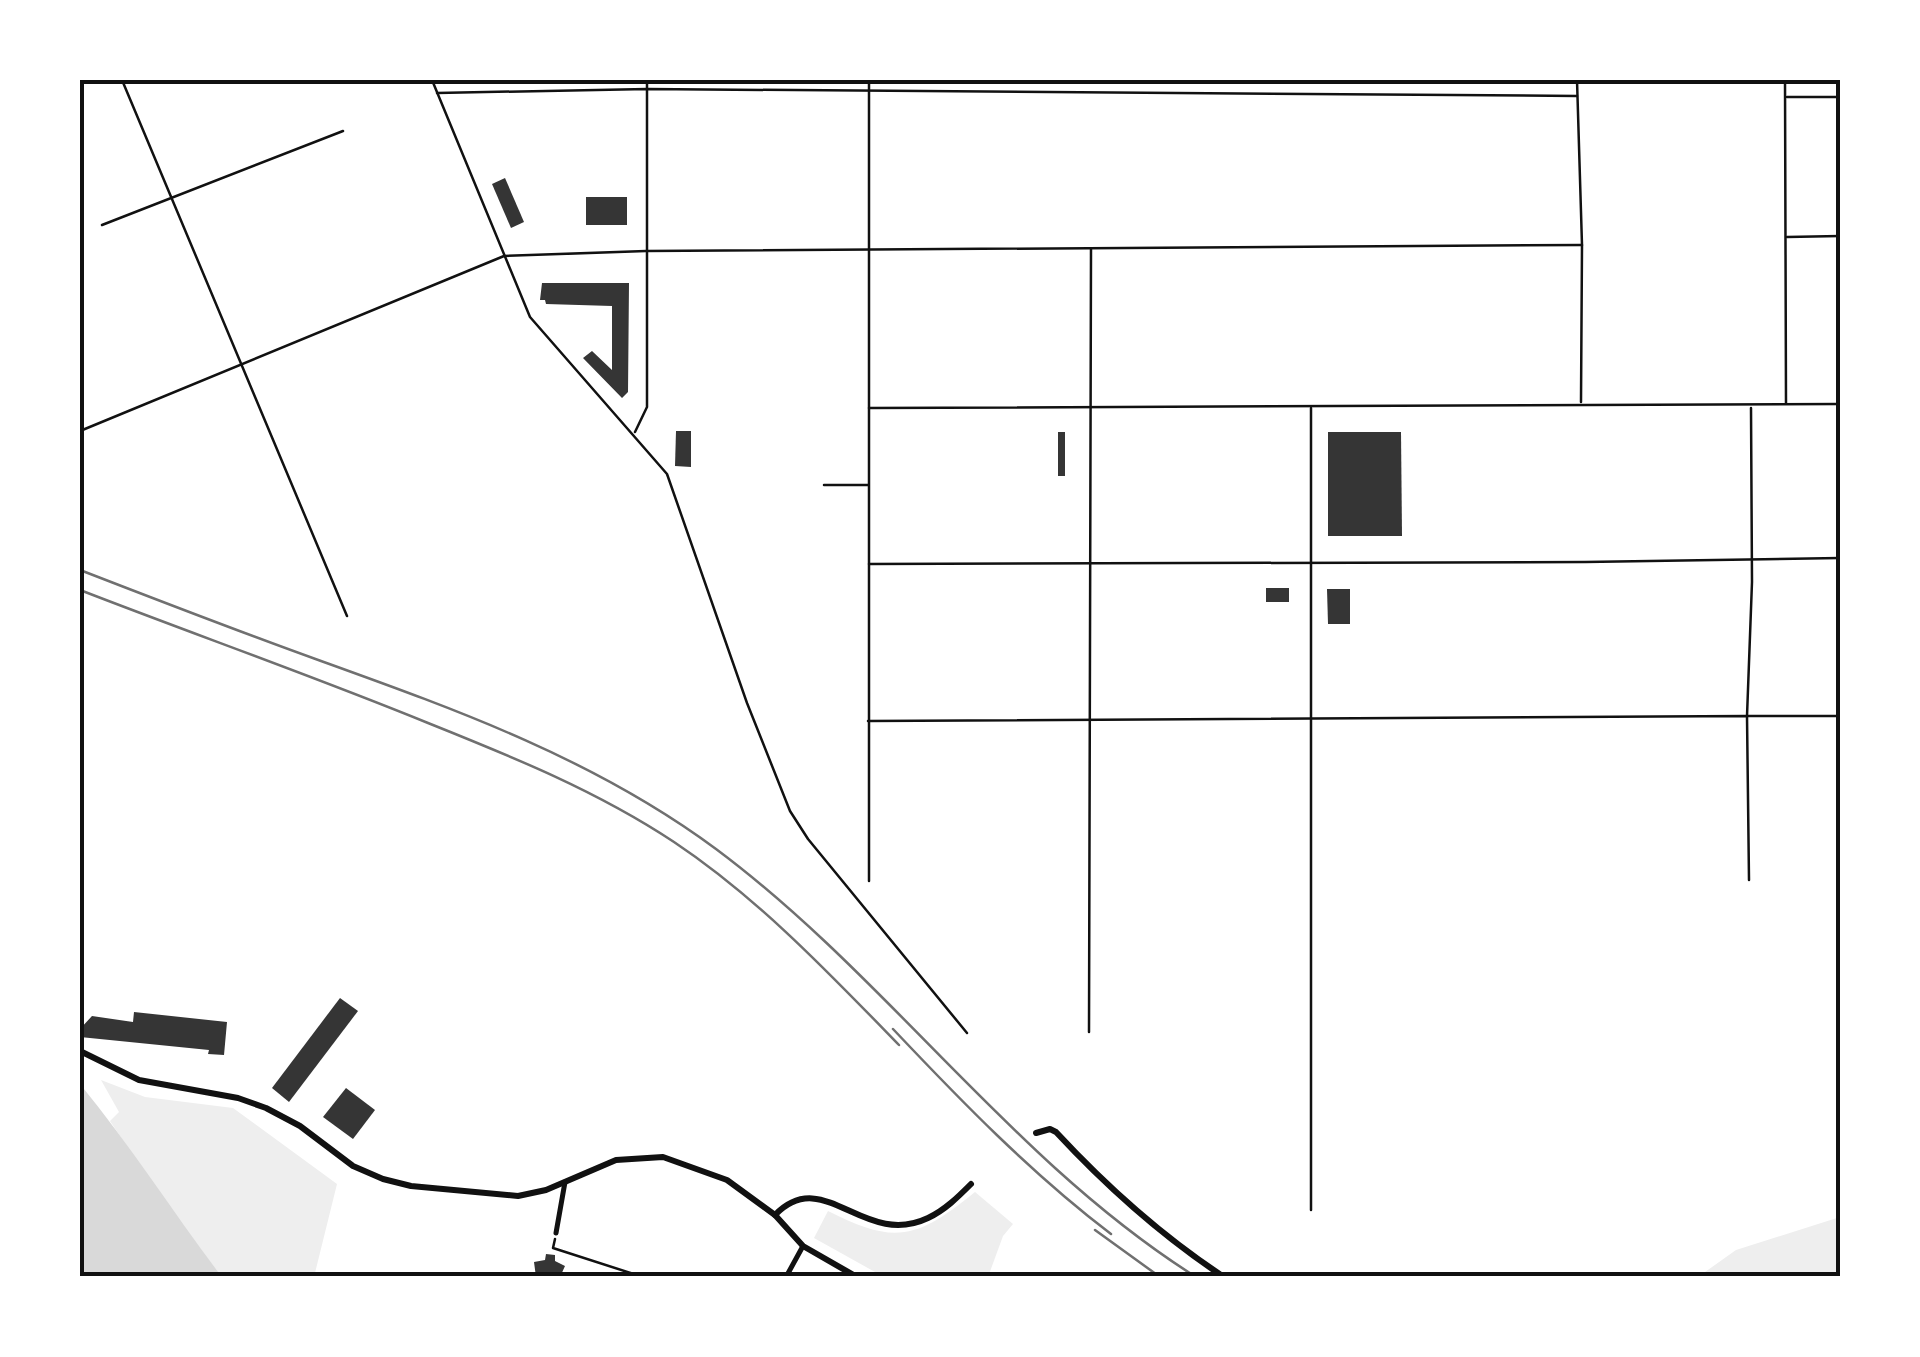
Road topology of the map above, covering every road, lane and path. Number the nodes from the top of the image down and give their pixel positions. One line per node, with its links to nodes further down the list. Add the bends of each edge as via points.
1 (122, 80): 14 (lane)
2 (432, 80): 9 (lane)
3 (647, 80): 7 (lane)
4 (868, 80): 8 (lane)
5 (1577, 80): 10 (lane)
6 (1785, 80): 11 (lane)
7 (647, 89): 8 (lane); 9 (lane); 21 (lane)
8 (869, 92): 10 (lane); 20 (lane)
9 (438, 93): 22 (lane)
10 (1577, 96): 18 (lane)
11 (1785, 97): 12 (lane); 17 (lane)
12 (1840, 97)
13 (344, 131): 14 (lane)
14 (172, 199): 15 (lane); 23 (lane)
15 (102, 225)
16 (1840, 236): 17 (lane)
17 (1785, 237): 25 (lane)
18 (1582, 245): 19 (lane); 24 (lane)
19 (1091, 248): 20 (lane); 29 (lane)
20 (869, 249): 21 (lane); 28 (lane)
21 (646, 252): 22 (lane); 32 (lane, via 648,406)
22 (504, 256): 23 (lane); 32 (lane, via 530,317)
23 (242, 364): 31 (lane); 40 (lane)
24 (1581, 404): 27 (lane); 30 (lane)
25 (1786, 404): 26 (lane); 27 (lane)
26 (1840, 404)
27 (1750, 407): 36 (lane)
28 (869, 408): 29 (lane); 34 (lane)
29 (1090, 408): 30 (lane); 38 (lane)
30 (1311, 408): 37 (lane)
31 (80, 431)
32 (634, 434): 49 (lane, via 668,474 790,812)
33 (824, 486): 34 (lane)
34 (870, 486): 39 (lane)
35 (1840, 558): 36 (lane)
36 (1752, 559): 37 (lane); 41 (lane)
37 (1310, 562): 38 (lane); 44 (lane)
38 (1088, 563): 39 (lane); 43 (lane)
39 (869, 564): 45 (lane)
40 (347, 616)
41 (1747, 716): 42 (lane); 44 (lane); 46 (lane)
42 (1840, 716)
43 (1090, 718): 44 (lane); 45 (lane); 48 (lane)
44 (1309, 718): 54 (lane)
45 (868, 721): 47 (lane)
46 (1749, 880)
47 (869, 881)
48 (1088, 1032)
49 (966, 1033)
50 (80, 1050): 52 (street, via 139,1080 266,1108 383,1179 518,1196)
51 (1036, 1133): 61 (street, via 1056,1132 1132,1207)
52 (565, 1181): 55 (street, via 616,1160 663,1156 727,1180); 56 (street)
53 (971, 1184): 55 (street, via 948,1206 909,1225 878,1224 812,1196 796,1198)
54 (1311, 1210)
55 (775, 1215): 57 (street)
56 (556, 1233): 58 (path, via 553,1248)
57 (803, 1246): 59 (street); 60 (street)
58 (643, 1277)
59 (786, 1277)
60 (857, 1277)
61 (1224, 1277)

